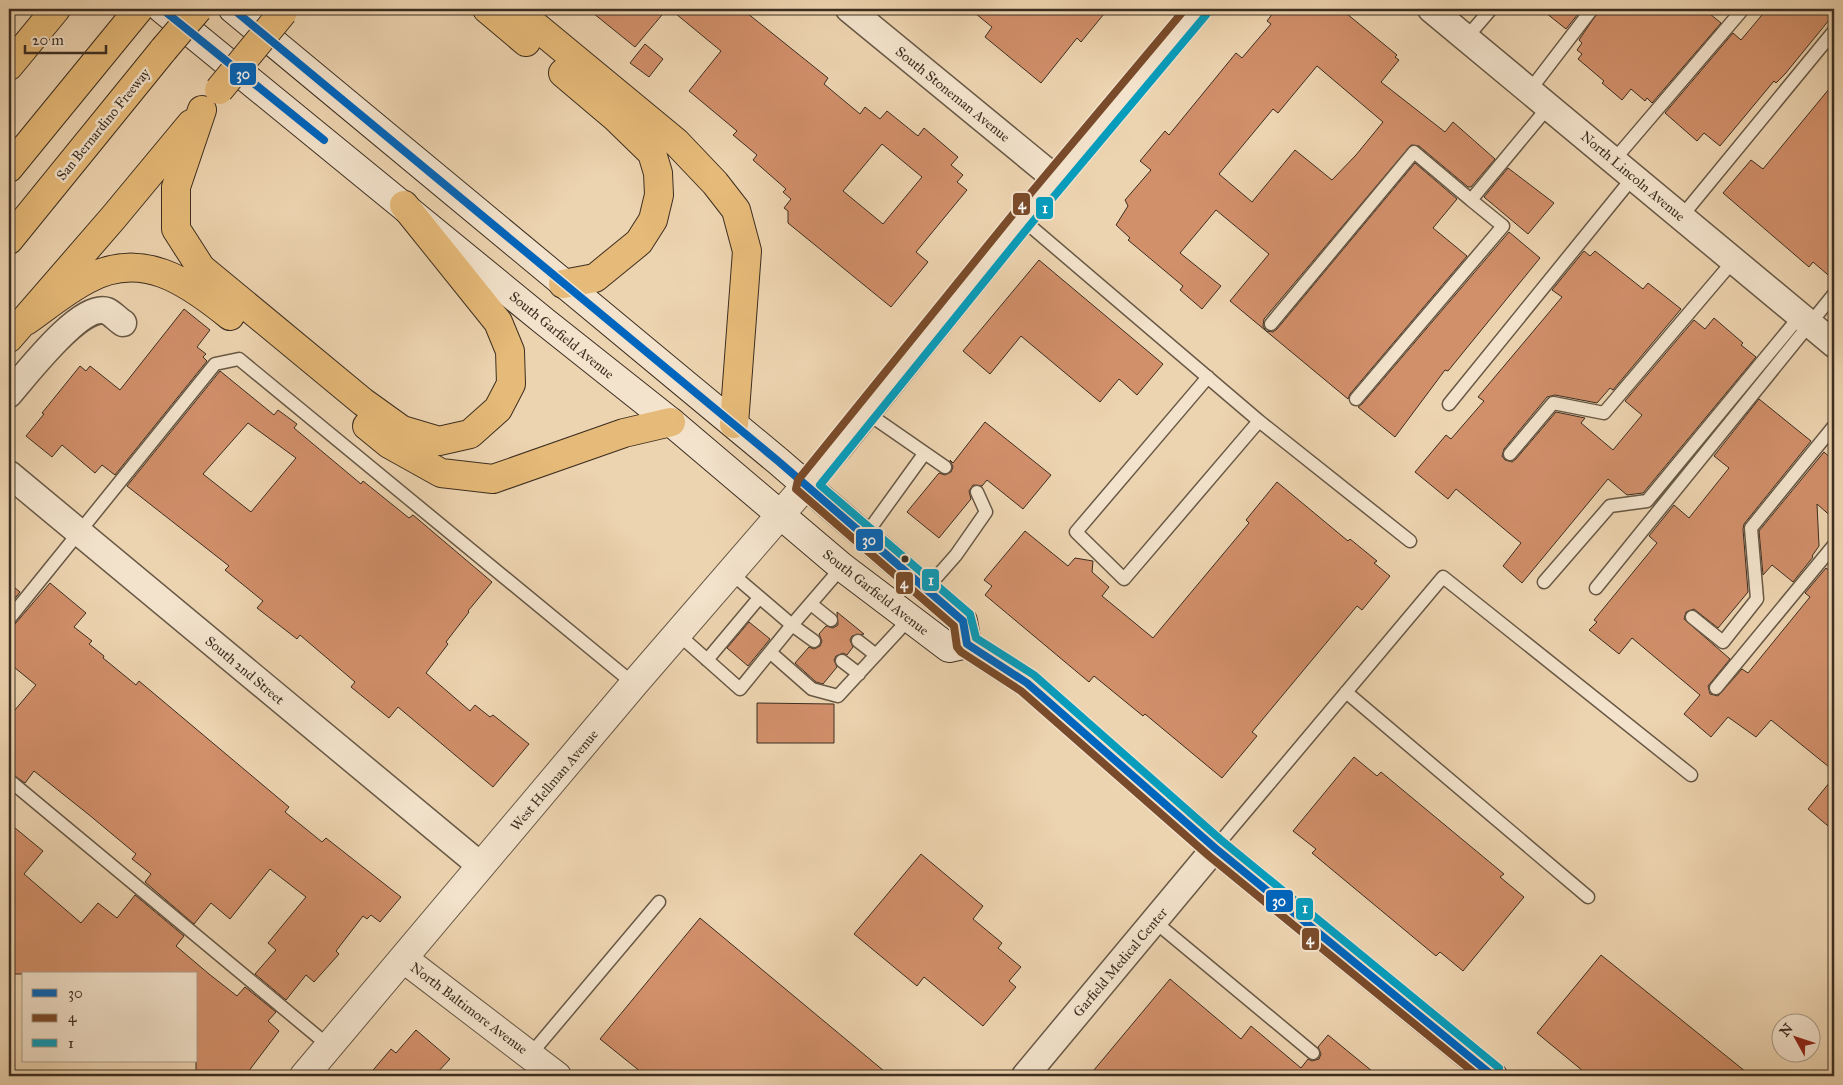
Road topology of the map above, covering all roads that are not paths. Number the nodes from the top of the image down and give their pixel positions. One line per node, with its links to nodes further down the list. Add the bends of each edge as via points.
1 (56, 9): 17 (highway)
2 (162, 9): 24 (main road, South Garfield Avenue)
3 (198, 9): 27 (highway, San Bernardino Freeway, bridge)
4 (233, 9): 29 (main road)
5 (487, 9): 29 (highway, via 615,117 652,153 658,173 659,195 653,220 639,242 595,278)
6 (515, 9): 43 (highway, via 676,142 716,183 736,210 747,251)
7 (849, 9): 22 (street, South Stoneman Avenue)
8 (1198, 9): 22 (main road, West Hellman Avenue)
9 (1431, 9): 16 (street, North Lincoln Avenue)
10 (1491, 9): 16 (lane)
11 (1592, 9): 18 (lane)
12 (1743, 9): 21 (lane)
13 (286, 10): 19 (highway, bridge)
14 (134, 15): 20 (highway)
15 (1834, 31): 25 (lane)
16 (1468, 37): 18 (street, North Lincoln Avenue)
17 (9, 66)
18 (1540, 98): 21 (street, North Lincoln Avenue); 23 (lane)
19 (211, 100): 24 (highway, via 176,187 176,230 201,268 363,402 402,430 439,441 470,434 498,409 511,384 510,351 498,322); 34 (highway)
20 (9, 168)
21 (1624, 168): 25 (street, North Lincoln Avenue); 39 (lane)
22 (1056, 179): 26 (main road, West Hellman Avenue)
23 (1471, 200): 33 (lane, via 1414,152); 38 (lane, via 1503,226)
24 (404, 205): 42 (main road, South Garfield Avenue)
25 (1682, 216): 28 (street, North Lincoln Avenue)
26 (1022, 219): 36 (lane); 40 (main road, West Hellman Avenue)
27 (9, 240)
28 (1734, 260): 31 (street, North Lincoln Avenue); 46 (lane, via 1604,413 1553,403)
29 (563, 284): 43 (main road)
30 (1834, 294): 31 (lane)
31 (1805, 320): 35 (street, North Lincoln Avenue); 58 (lane, via 1647,501 1610,506); 59 (lane)
32 (123, 323): 37 (street, via 107,311 94,311 78,319)
33 (1271, 324)
34 (17, 330): 42 (highway, via 86,279 123,266 162,271 202,293 389,444 441,474 493,479 624,433)
35 (1834, 344)
36 (1208, 377): 41 (lane); 41 (lane, via 1076,532 1124,579)
37 (9, 394)
38 (1356, 399)
39 (1449, 404)
40 (867, 413): 45 (lane); 49 (main road, West Hellman Avenue)
41 (1259, 421): 54 (lane)
42 (671, 422): 51 (main road, South Garfield Avenue)
43 (734, 424): 49 (main road)
44 (1834, 426): 63 (lane, via 1751,528 1758,599 1723,642)
45 (924, 454): 47 (lane); 53 (lane)
46 (1510, 454)
47 (944, 466)
48 (9, 474): 52 (street, South 2nd Street)
49 (806, 486): 51 (main road, West Hellman Avenue); 53 (main road)
50 (977, 492): 60 (lane, via 986,512 956,555)
51 (782, 514): 56 (main road, South Garfield Avenue); 57 (main road, West Hellman Avenue)
52 (78, 533): 64 (lane); 77 (lane, via 215,364 239,359); 83 (street, South 2nd Street)
53 (864, 537): 60 (main road)
54 (1410, 541)
55 (1834, 545): 78 (lane)
56 (842, 567): 62 (lane); 66 (main road, South Garfield Avenue)
57 (731, 573): 61 (lane); 68 (main road, West Hellman Avenue)
58 (1544, 582)
59 (1596, 588)
60 (926, 589): 71 (main road, via 963,621)
61 (759, 598): 67 (lane); 74 (lane)
62 (811, 604): 65 (lane); 67 (lane)
63 (1692, 617)
64 (9, 619)
65 (831, 620)
66 (909, 620): 71 (main road, South Garfield Avenue, via 949,648); 73 (lane)
67 (792, 625): 69 (lane); 72 (lane)
68 (678, 634): 74 (lane); 77 (main road, West Hellman Avenue)
69 (814, 641)
70 (858, 641): 73 (lane)
71 (967, 644): 82 (main road, via 1027,684)
72 (771, 653): 74 (lane, via 740,689); 76 (lane, via 812,689 838,696)
73 (876, 655): 76 (lane)
74 (707, 660)
75 (842, 661): 76 (lane)
76 (859, 674)
77 (634, 684): 83 (main road, West Hellman Avenue)
78 (1716, 688)
79 (1346, 692): 80 (lane, via 1443,577); 82 (lane); 84 (lane)
80 (1691, 775)
81 (9, 780): 88 (lane)
82 (1215, 848): 86 (street, Garfield Medical Center); 94 (main road)
83 (481, 866): 87 (main road, West Hellman Avenue)
84 (1588, 897)
85 (659, 902): 90 (lane)
86 (1154, 921): 89 (lane); 93 (street, Garfield Medical Center)
87 (404, 959): 88 (main road, West Hellman Avenue); 90 (main road, North Baltimore Avenue)
88 (329, 1046): 91 (main road, West Hellman Avenue)
89 (1313, 1053)
90 (530, 1055): 92 (main road, North Baltimore Avenue)
91 (304, 1076)
92 (557, 1076)
93 (1025, 1076)
94 (1493, 1076)

